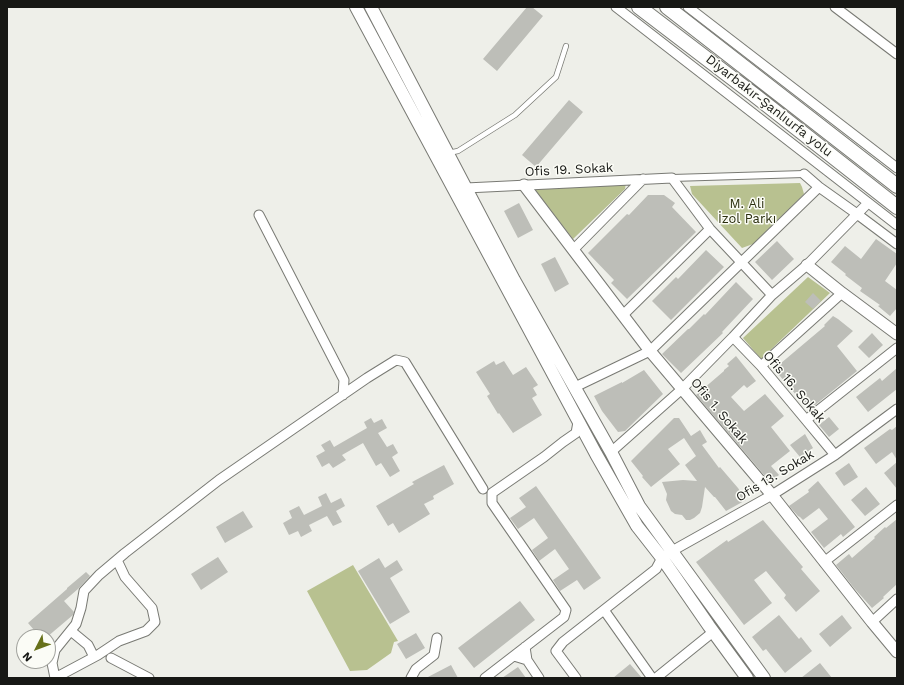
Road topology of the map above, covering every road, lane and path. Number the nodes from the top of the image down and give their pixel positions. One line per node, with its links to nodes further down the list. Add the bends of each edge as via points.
1 (356, 7): 44 (main road)
2 (371, 7): 10 (main road)
3 (616, 7): 19 (street)
4 (639, 7): 20 (highway, Diyarbakır-Şanlıurfa yolu)
5 (667, 7): 16 (highway, Diyarbakır-Şanlıurfa yolu)
6 (688, 7): 11 (street)
7 (835, 7): 9 (street)
8 (566, 46): 10 (lane, via 556,77 515,115 458,151)
9 (897, 54)
10 (448, 153): 18 (main road)
11 (897, 168)
12 (804, 174): 13 (street); 17 (street)
13 (672, 178): 14 (street, Ofis 19. Sokak); 24 (street)
14 (643, 180): 15 (street, Ofis 19. Sokak); 26 (street)
15 (524, 185): 18 (street, Ofis 19. Sokak); 26 (street, Ofis 1. Sokak)
16 (897, 186)
17 (819, 187): 21 (street); 27 (street)
18 (466, 188): 39 (main road)
19 (868, 203): 21 (street); 23 (street)
20 (897, 207)
21 (858, 214): 25 (street); 28 (street)
22 (259, 215): 37 (street)
23 (897, 225)
24 (710, 229): 27 (street); 31 (street)
25 (897, 244)
26 (573, 250): 31 (street, Ofis 1. Sokak)
27 (741, 262): 30 (street); 35 (street)
28 (807, 265): 29 (street); 30 (street)
29 (842, 293): 32 (street); 36 (street)
30 (772, 295): 33 (street)
31 (624, 315): 35 (street, Ofis 1. Sokak)
32 (897, 334)
33 (733, 337): 36 (street, Ofis 16. Sokak); 40 (street)
34 (897, 348): 43 (street)
35 (650, 351): 39 (street); 40 (street, Ofis 1. Sokak)
36 (761, 366): 43 (street, Ofis 16. Sokak)
37 (344, 380): 38 (street); 41 (street)
38 (355, 387): 41 (street); 48 (street, via 396,360 405,362 483,489)
39 (574, 387): 45 (main road)
40 (682, 389): 45 (street); 47 (street, Ofis 1. Sokak)
41 (343, 395): 51 (street, via 219,480)
42 (897, 409): 46 (street, Ofis 13. Sokak)
43 (806, 420): 46 (street, Ofis 16. Sokak)
44 (578, 422): 48 (street, via 576,433); 50 (main road, via 638,526)
45 (611, 452): 50 (main road)
46 (835, 455): 47 (street, Ofis 13. Sokak)
47 (772, 495): 50 (street, Ofis 13. Sokak); 52 (street, Ofis 1. Sokak)
48 (492, 498): 60 (street, via 566,610 564,617)
49 (897, 505): 52 (street)
50 (667, 555): 54 (street, via 656,569); 57 (main road); 75 (main road)
51 (117, 560): 56 (street, via 84,591 76,624); 59 (street, via 125,576 152,608 155,622 146,631)
52 (824, 562): 55 (street, Ofis 1. Sokak)
53 (897, 599): 55 (street)
54 (604, 610): 71 (street, via 563,642 556,651); 72 (street)
55 (872, 622): 61 (street, Ofis 1. Sokak)
56 (70, 631): 62 (street, via 88,645); 66 (street, via 55,650 52,663)
57 (713, 632): 73 (street); 74 (main road)
58 (438, 638): 68 (street, via 434,655 416,669)
59 (111, 647): 62 (street); 64 (street)
60 (525, 647): 63 (street); 65 (street)
61 (897, 652)
62 (96, 656): 64 (street); 66 (street)
63 (514, 656): 65 (street); 69 (street)
64 (111, 658): 67 (street)
65 (527, 660): 70 (street)
66 (55, 678)
67 (149, 678)
68 (411, 678)
69 (485, 678)
70 (539, 678)
71 (576, 678)
72 (652, 678)
73 (656, 678)
74 (747, 678)
75 (764, 678)

